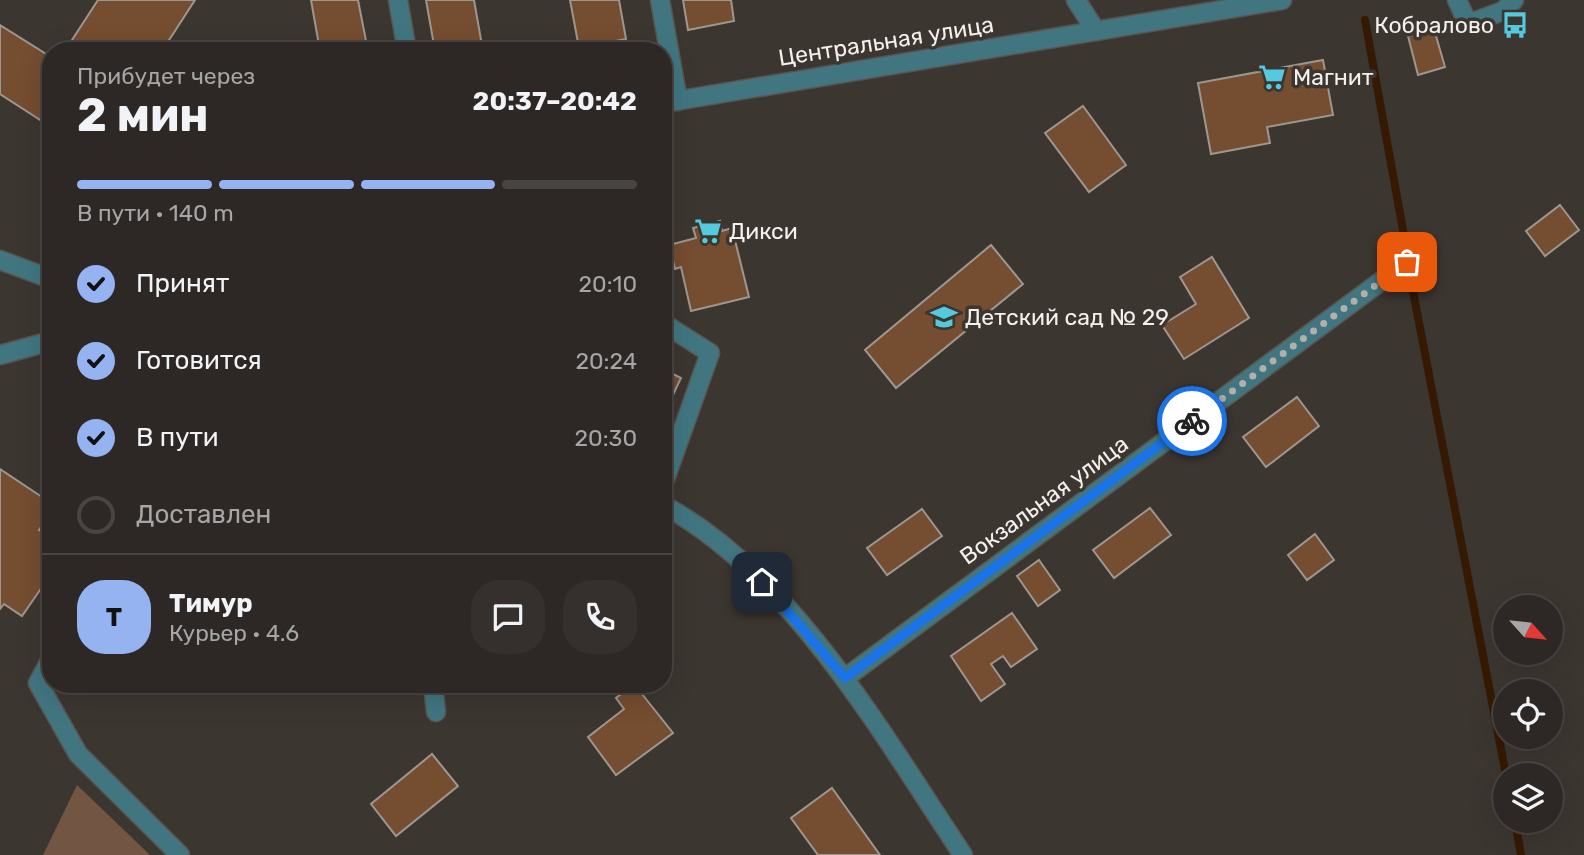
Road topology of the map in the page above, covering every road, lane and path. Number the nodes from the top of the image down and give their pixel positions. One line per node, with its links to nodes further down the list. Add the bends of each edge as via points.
1 (398, 0): 9 (street)
2 (660, 0): 10 (street)
3 (1076, 0): 8 (street)
4 (1282, 0): 7 (street, Центральная улица)
5 (1457, 0): 6 (street, via 1468,24 1503,11)
6 (1514, 0)
7 (1230, 4): 8 (street, Центральная улица)
8 (1096, 31): 11 (street, Центральная улица)
9 (405, 42)
10 (665, 42)
11 (672, 102)
12 (0, 260): 14 (street)
13 (1407, 262): 20 (street, Вокзальная улица)
14 (42, 276)
15 (672, 329): 18 (street, via 710,353)
16 (42, 343): 17 (street)
17 (0, 355)
18 (672, 460)
19 (672, 510): 20 (street, via 697,523 745,562)
20 (845, 678): 25 (street)
21 (44, 693): 24 (street, via 78,754)
22 (434, 693): 23 (street)
23 (436, 712)
24 (180, 855)
25 (963, 855)

